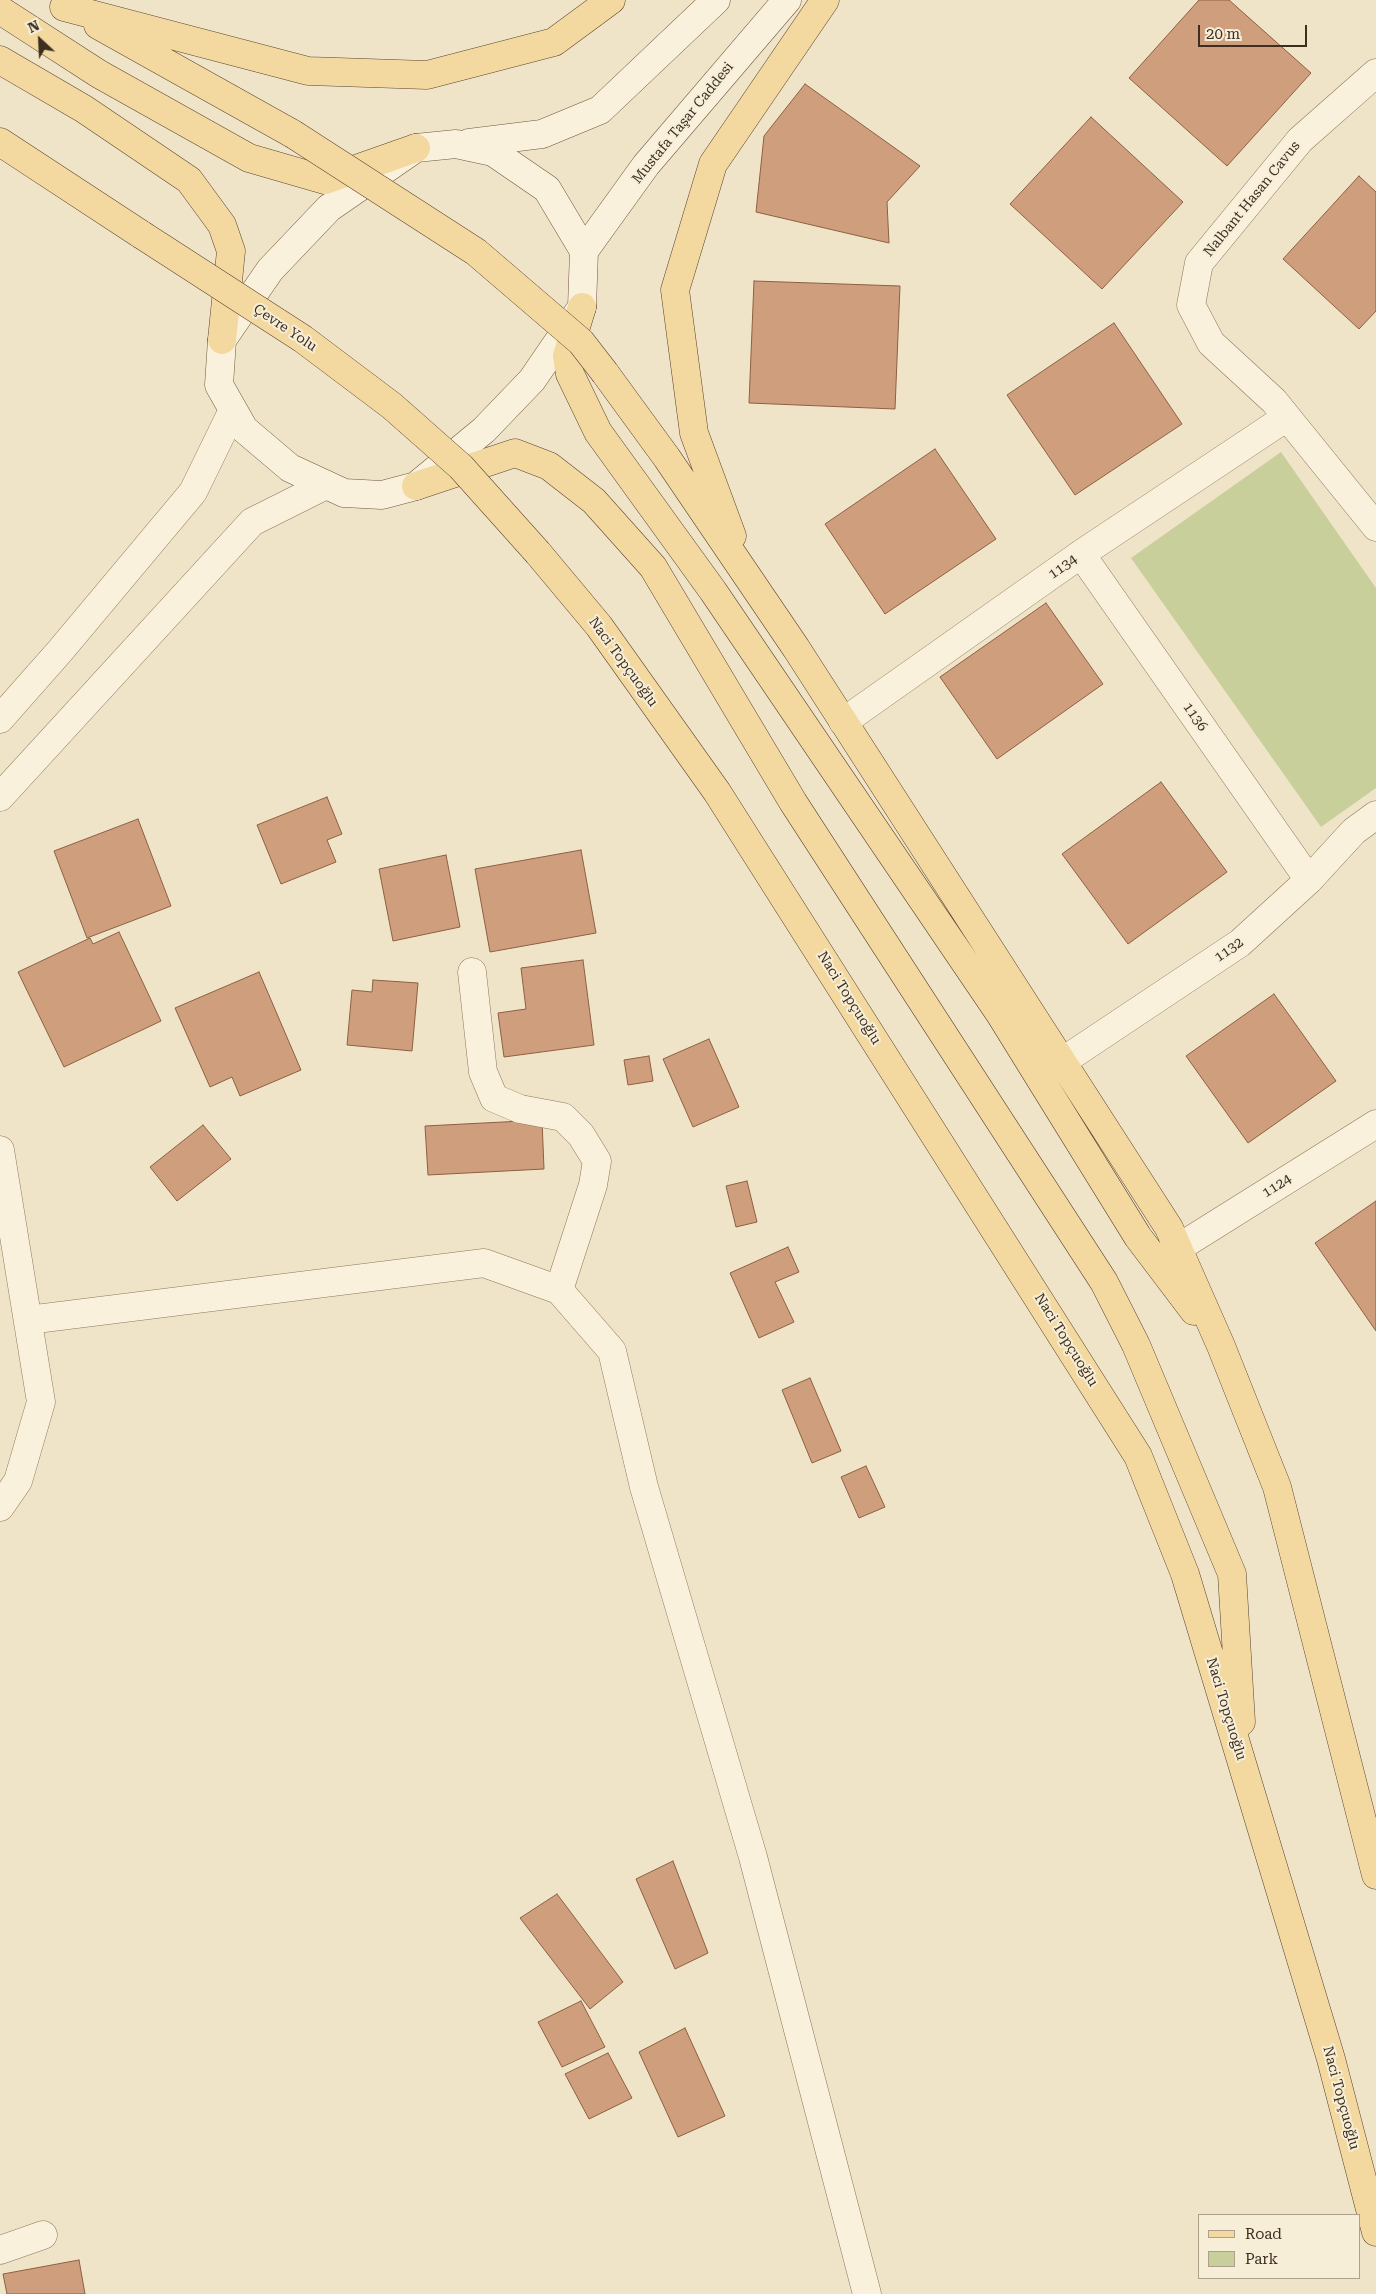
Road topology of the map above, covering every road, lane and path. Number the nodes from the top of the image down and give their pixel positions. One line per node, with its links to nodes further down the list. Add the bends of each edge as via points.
1 (611, 0): 5 (main road, via 554,42 427,75 308,71)
2 (716, 0): 10 (street, via 600,110 542,134)
3 (787, 0): 12 (street, Mustafa Taşar Caddesi, via 646,165)
4 (824, 0): 22 (main road, via 712,164 675,290 694,433)
5 (59, 3): 22 (main road, bridge, via 293,134 476,252 581,342 667,458)
6 (0, 10): 11 (main road, via 100,74 249,158 325,180)
7 (0, 60): 14 (main road, via 84,109 190,180 222,225 231,251)
8 (1376, 73): 16 (street, Nalbant Hasan Cavus, via 1300,140 1199,263 1192,305 1210,343 1274,401)
9 (0, 142): 20 (main road, Çevre Yolu, bridge, via 304,339 392,406 461,467)
10 (456, 144): 11 (street); 12 (street, via 492,152 547,189)
11 (416, 148): 14 (street, via 329,208 270,270)
12 (584, 251): 13 (street)
13 (582, 306): 18 (street, via 532,380 484,430); 35 (main road, via 567,356 570,374 598,432 713,591 995,1006 1138,1237)
14 (222, 340): 15 (street, via 219,385)
15 (233, 410): 17 (street, via 244,429 290,468); 23 (street, via 193,492)
16 (1287, 417): 19 (street, Nalbant Hasan Cavus); 21 (street, 1134)
17 (326, 485): 18 (street, via 344,493 382,495); 25 (street, via 252,522)
18 (416, 486): 37 (main road, via 515,454 549,466 594,501 653,567 793,802 1104,1282 1136,1345 1232,1574)
19 (1376, 527)
20 (538, 552): 37 (main road, Naci Topçuoğlu, via 599,626 717,792 1138,1456 1185,1574)
21 (1081, 554): 24 (street, 1134); 27 (street, 1136)
22 (746, 575): 24 (main road)
23 (0, 719)
24 (843, 722): 29 (main road)
25 (0, 797)
26 (1376, 815): 27 (street, 1132, via 1354,831)
27 (1309, 880): 29 (street, 1132, via 1240,943)
28 (472, 972): 33 (street, via 483,1072 494,1098 520,1109 563,1117 581,1135 597,1161 593,1185)
29 (1062, 1061): 32 (main road, via 1169,1228)
30 (1376, 1124): 32 (street, 1124)
31 (0, 1150): 34 (street)
32 (1178, 1248): 35 (main road)
33 (559, 1290): 34 (street, via 484,1263); 43 (street, via 612,1351 644,1487 753,1857)
34 (28, 1320): 36 (street, via 40,1402 18,1481)
35 (1221, 1346): 38 (main road, via 1277,1487)
36 (0, 1507)
37 (1244, 1768): 40 (main road, Naci Topçuoğlu, via 1331,2059)
38 (1371, 1831): 39 (main road)
39 (1376, 1875)
40 (1376, 2232)
41 (43, 2236): 42 (street)
42 (0, 2250)
43 (867, 2294)

